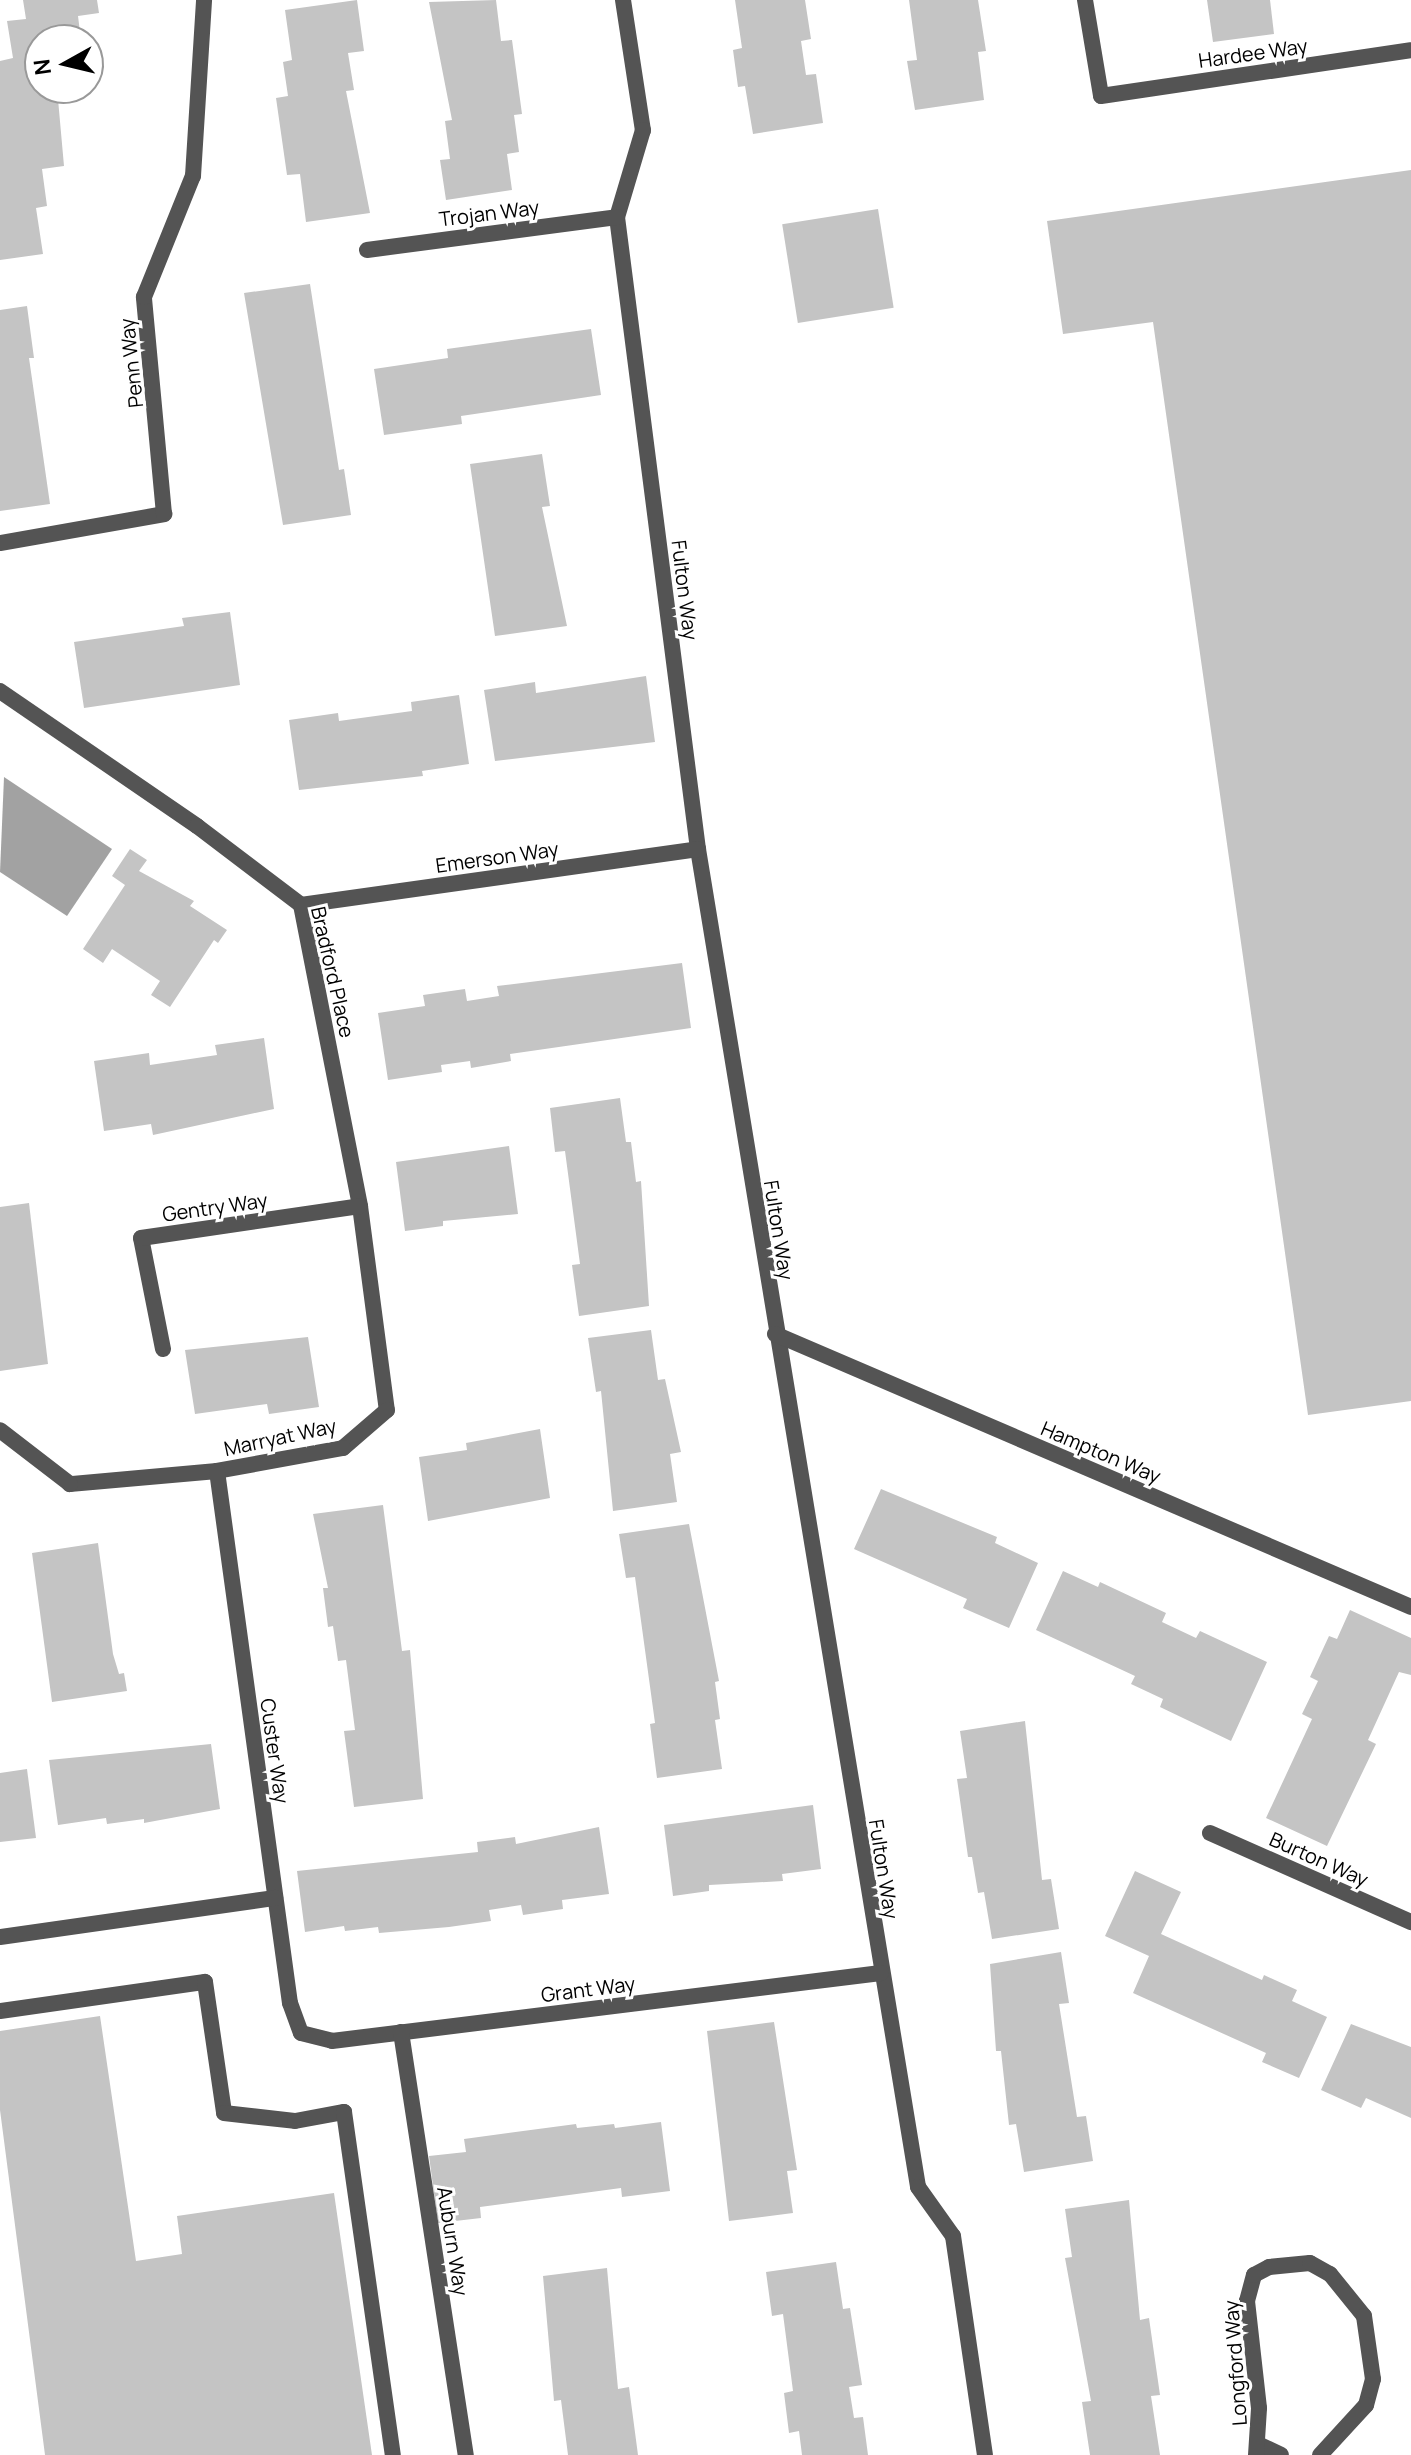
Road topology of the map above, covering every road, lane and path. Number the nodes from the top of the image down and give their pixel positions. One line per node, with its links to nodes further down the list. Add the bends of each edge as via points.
1 (204, 0): 7 (street, Penn Way, via 193,176 144,297 164,514)
2 (623, 0): 5 (street, Fulton Way, via 643,130)
3 (1085, 0): 4 (street, Hardee Way, via 1101,96)
4 (1411, 50)
5 (617, 217): 6 (street, Trojan Way); 9 (street, Fulton Way)
6 (367, 250)
7 (0, 543)
8 (0, 691): 10 (street, Bradford Place, via 197,826)
9 (698, 849): 10 (street, Emerson Way); 12 (street, Fulton Way)
10 (301, 905): 11 (street, Bradford Place)
11 (360, 1206): 13 (street, Gentry Way, via 141,1238); 14 (street, Bradford Place)
12 (775, 1334): 17 (street, Hampton Way); 22 (street, Fulton Way)
13 (163, 1349)
14 (387, 1410): 16 (street, Marryat Way, via 343,1448)
15 (0, 1430): 16 (street, via 70,1484)
16 (217, 1471): 19 (street, Custer Way)
17 (1411, 1607)
18 (1210, 1833): 20 (street, Burton Way)
19 (275, 1898): 21 (street); 25 (street, Custer Way, via 290,2003)
20 (1411, 1922)
21 (0, 1937)
22 (881, 1973): 24 (street, Grant Way); 29 (street, Fulton Way, via 918,2187 953,2236)
23 (0, 2011): 27 (street, via 205,1982 224,2113 295,2121 344,2112)
24 (401, 2032): 25 (street, Grant Way, via 332,2041); 28 (street, Auburn Way)
25 (301, 2033)
26 (1258, 2450): 30 (street); 31 (street, Longford Way, via 1250,2288 1254,2275 1269,2267 1310,2263 1330,2274 1364,2316 1373,2379 1366,2405)
27 (393, 2455)
28 (466, 2455)
29 (985, 2455)
30 (1281, 2455)
31 (1320, 2455)

